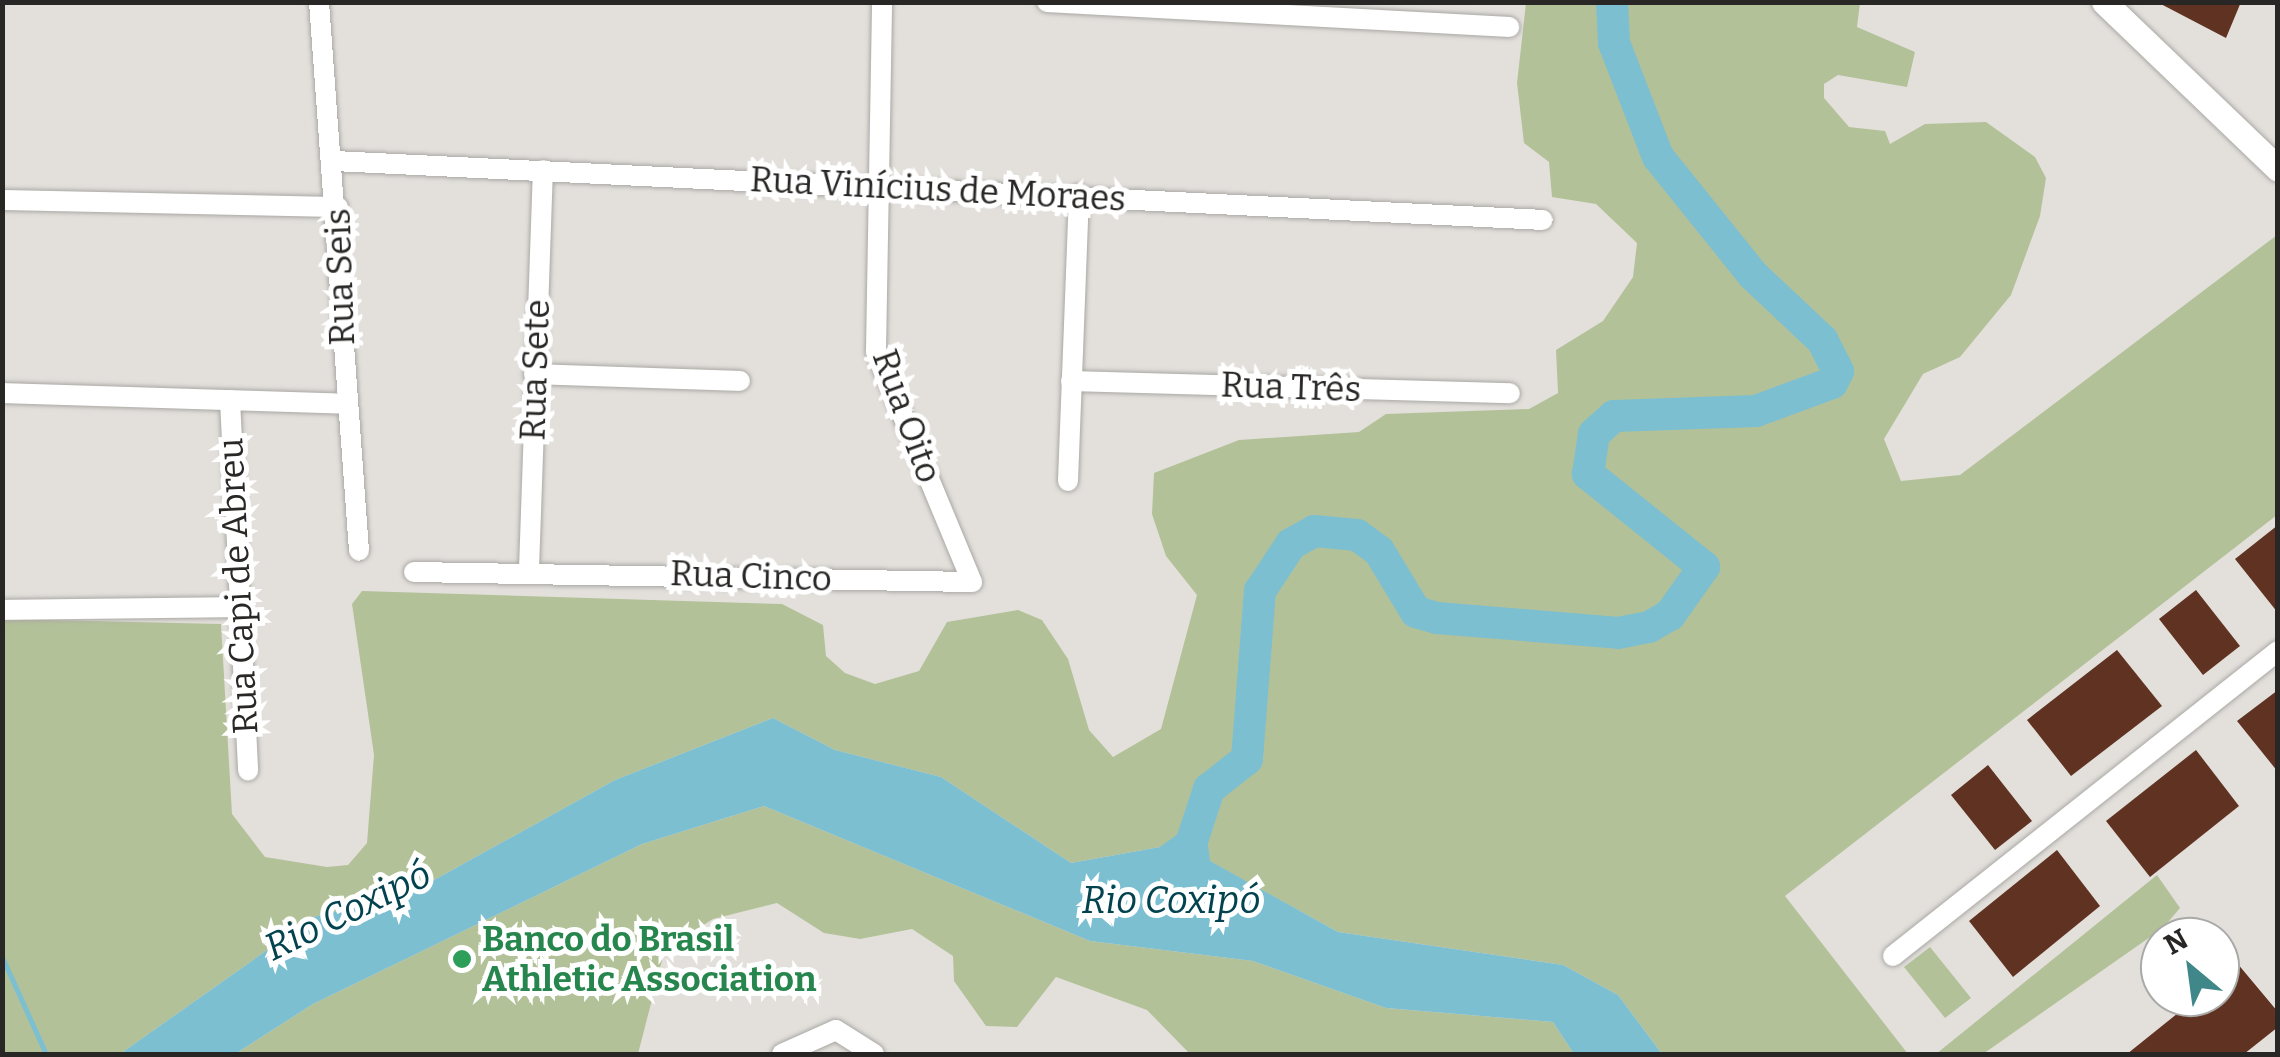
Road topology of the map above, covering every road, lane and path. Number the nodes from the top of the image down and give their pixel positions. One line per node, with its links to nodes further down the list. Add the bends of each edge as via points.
1 (319, 2): 6 (street, Rua Seis)
2 (882, 2): 9 (street, Rua Oito)
3 (1047, 2): 5 (street)
4 (2104, 2): 8 (street)
5 (1510, 27)
6 (334, 161): 7 (street, Rua Vinícius de Moraes); 12 (street, Rua Seis)
7 (542, 170): 9 (street, Rua Vinícius de Moraes); 14 (street, Rua Sete)
8 (2278, 170)
9 (878, 186): 10 (street, Rua Vinícius de Moraes); 25 (street, Rua Oito, via 876,352)
10 (1079, 194): 13 (street, Rua Vinícius de Moraes); 15 (street)
11 (2, 200): 12 (street)
12 (338, 207): 20 (street, Rua Seis)
13 (1543, 220)
14 (534, 374): 16 (street); 23 (street, Rua Sete)
15 (1071, 381): 18 (street, Rua Três); 21 (street)
16 (740, 382)
17 (2, 393): 19 (street)
18 (1510, 393)
19 (230, 400): 20 (street); 26 (street, Rua Capi de Abreu)
20 (345, 404): 22 (street, Rua Seis)
21 (1068, 481)
22 (358, 551)
23 (530, 569): 24 (street, Rua Cinco); 25 (street, Rua Cinco)
24 (414, 572)
25 (972, 582)
26 (237, 607): 27 (street); 29 (street, Rua Capi de Abreu)
27 (2, 610)
28 (2278, 651): 30 (street)
29 (248, 772)
30 (1893, 956)
31 (782, 1054): 32 (street, via 836,1030)
32 (874, 1054)

